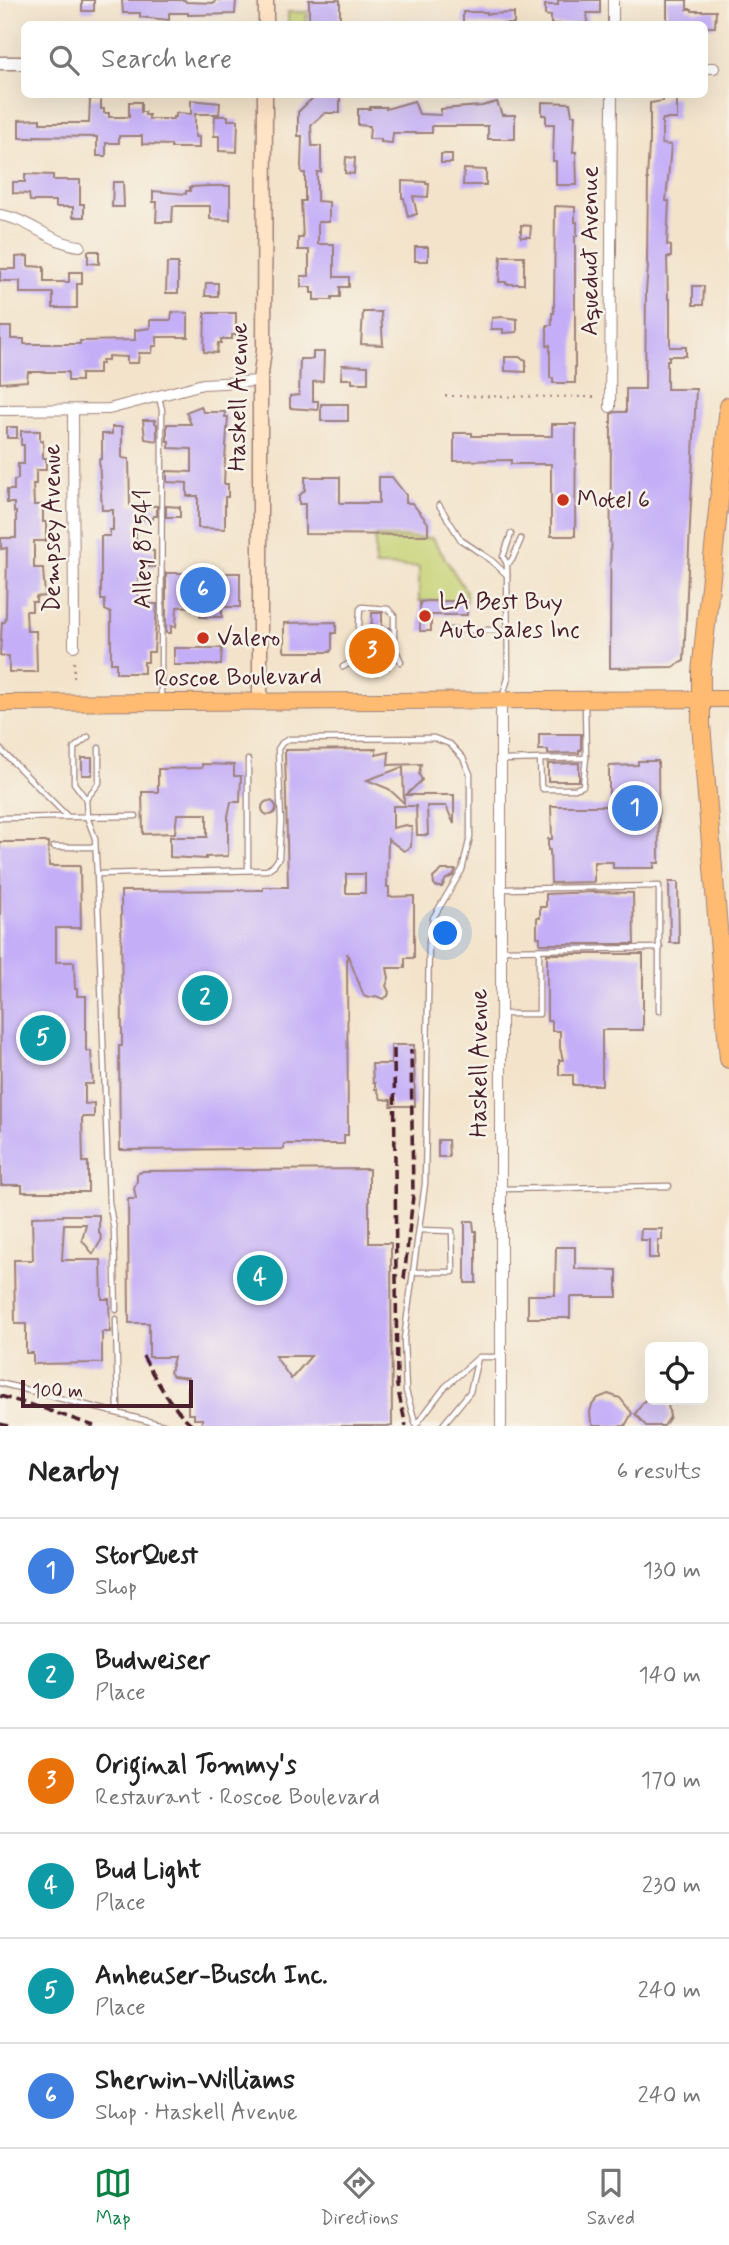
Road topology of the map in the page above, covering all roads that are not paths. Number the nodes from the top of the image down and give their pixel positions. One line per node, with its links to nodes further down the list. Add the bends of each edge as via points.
1 (266, 0): 3 (main road)
2 (613, 0): 4 (street)
3 (266, 21)
4 (613, 21)
5 (0, 63): 6 (street)
6 (21, 63)
7 (265, 98): 11 (main road, Haskell Avenue)
8 (612, 98): 13 (street, Aqueduct Avenue)
9 (0, 215): 10 (street)
10 (80, 246)
11 (260, 381): 12 (street, via 203,384); 33 (main road, Haskell Avenue)
12 (159, 397): 16 (street, via 109,409); 34 (lane, Alley 87541)
13 (610, 402)
14 (729, 406): 31 (highway)
15 (0, 410): 16 (street)
16 (73, 410): 25 (street, Dempsey Avenue)
17 (439, 505): 21 (lane, via 461,540)
18 (511, 534): 20 (lane, via 503,551)
19 (521, 539): 20 (lane)
20 (508, 564): 21 (lane)
21 (508, 575): 23 (lane)
22 (450, 630): 23 (lane)
23 (508, 630): 29 (lane, via 508,678)
24 (358, 642): 27 (lane, via 360,609 388,608 394,615 394,646)
25 (74, 646)
26 (355, 660): 28 (lane)
27 (401, 662)
28 (343, 667)
29 (501, 699): 30 (main road, Roscoe Boulevard); 33 (main road, Roscoe Boulevard); 42 (street, Haskell Avenue)
30 (585, 699): 31 (main road, Roscoe Boulevard); 39 (lane)
31 (701, 699): 32 (main road, Roscoe Boulevard); 58 (highway)
32 (729, 699)
33 (260, 701): 34 (main road, Roscoe Boulevard)
34 (161, 702): 35 (main road, Roscoe Boulevard)
35 (0, 703)
36 (88, 737): 43 (lane, via 74,748 74,783)
37 (99, 748): 43 (lane, via 99,783)
38 (0, 749): 45 (lane)
39 (586, 758): 40 (lane); 40 (lane, via 583,786 575,789 544,789)
40 (540, 759): 42 (lane)
41 (248, 760): 50 (lane)
42 (502, 760): 52 (street, Haskell Avenue)
43 (86, 799): 46 (lane)
44 (136, 816): 46 (lane)
45 (67, 817): 46 (lane); 47 (lane)
46 (87, 817): 49 (lane)
47 (0, 818)
48 (54, 847): 49 (lane)
49 (95, 847): 51 (lane)
50 (248, 870): 51 (lane); 61 (lane, via 267,870 279,858 278,749 289,739 434,737 450,744 463,758 470,774 470,837 461,870 433,918 429,942 425,1184)
51 (97, 874): 63 (lane)
52 (502, 889): 53 (lane, via 659,886); 54 (street, Haskell Avenue)
53 (660, 948): 55 (lane); 56 (lane)
54 (502, 950): 55 (lane); 57 (street, Haskell Avenue)
55 (539, 950): 57 (lane, via 539,1014)
56 (659, 1012)
57 (502, 1014): 60 (street, Haskell Avenue)
58 (729, 1059)
59 (669, 1186): 60 (lane)
60 (502, 1189): 66 (street, Haskell Avenue)
61 (419, 1230): 62 (lane); 62 (lane, via 453,1231 453,1272)
62 (413, 1272): 70 (lane, via 404,1339 406,1391)
63 (116, 1310)
64 (116, 1319): 68 (lane)
65 (478, 1357): 66 (lane); 70 (lane, via 445,1387); 71 (lane, via 470,1392)
66 (502, 1357): 72 (street, Haskell Avenue)
67 (0, 1383): 68 (lane)
68 (118, 1412): 69 (lane)
69 (167, 1426)
70 (416, 1426)
71 (442, 1426)
72 (501, 1426)

